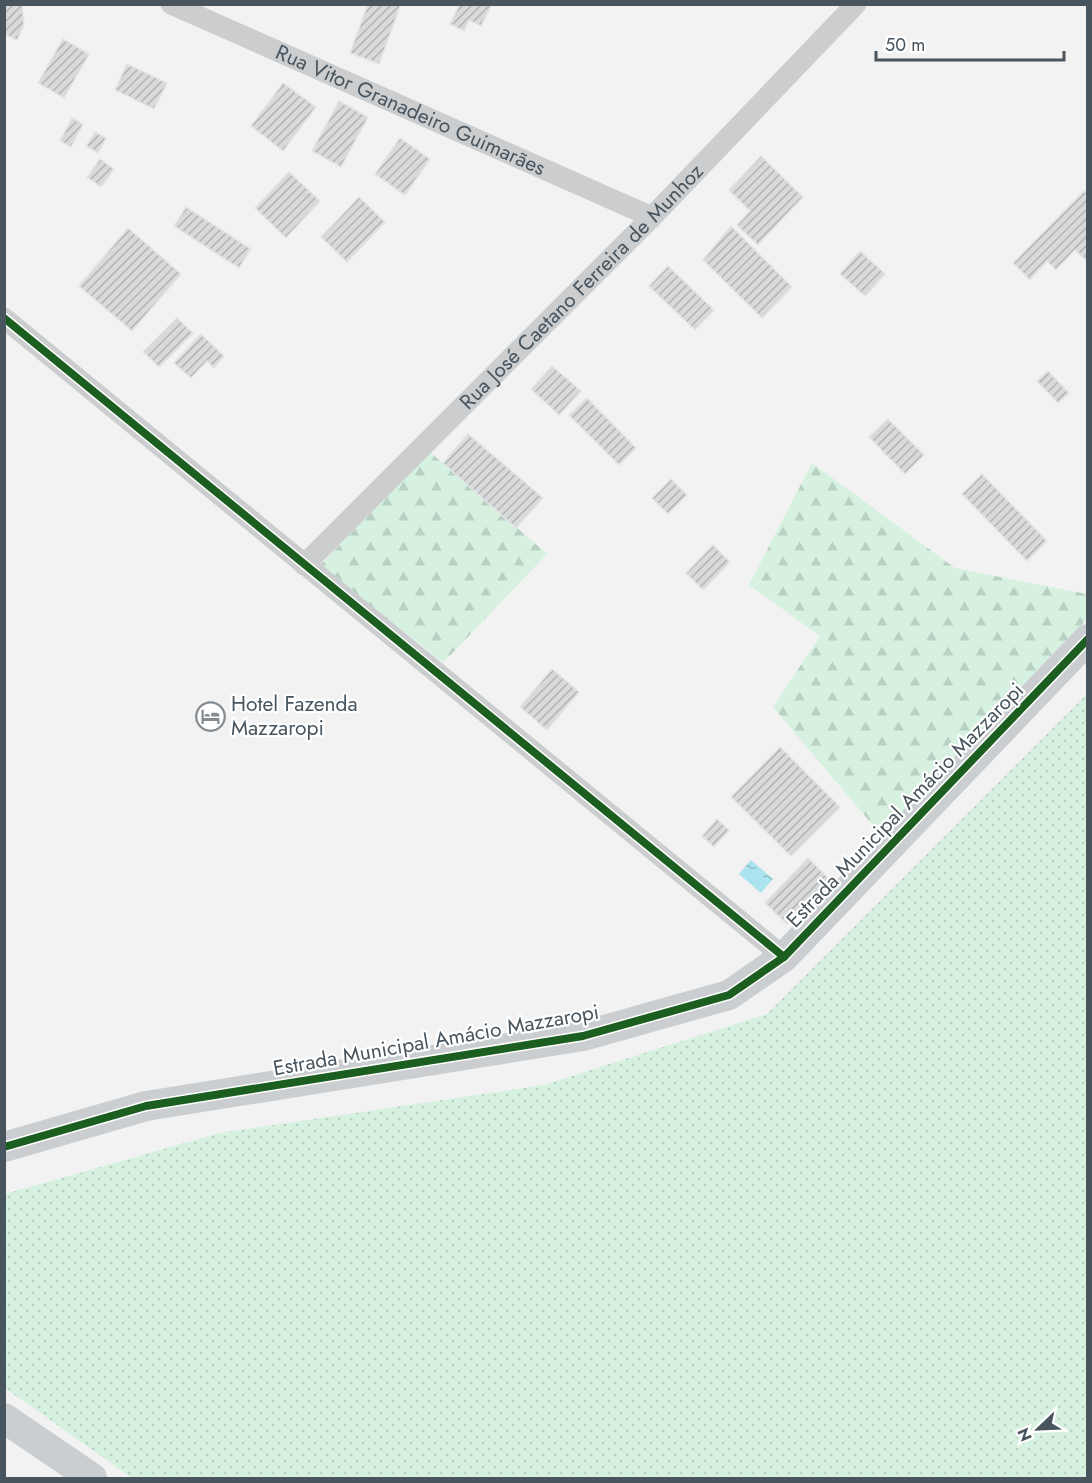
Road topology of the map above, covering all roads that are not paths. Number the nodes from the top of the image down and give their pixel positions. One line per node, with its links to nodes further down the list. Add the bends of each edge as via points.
1 (171, 4): 3 (street, Rua Vitor Granadeiro Guimarães)
2 (856, 4): 3 (street, Rua José Caetano Ferreira de Munhoz)
3 (652, 218): 5 (street, Rua José Caetano Ferreira de Munhoz)
4 (4, 318): 5 (street)
5 (304, 565): 7 (street)
6 (1088, 639): 7 (street, Estrada Municipal Amácio Mazzaropi)
7 (784, 957): 8 (street, Estrada Municipal Amácio Mazzaropi, via 729,995 584,1036 146,1106)
8 (4, 1147)
9 (4, 1418): 10 (street)
10 (92, 1479)

